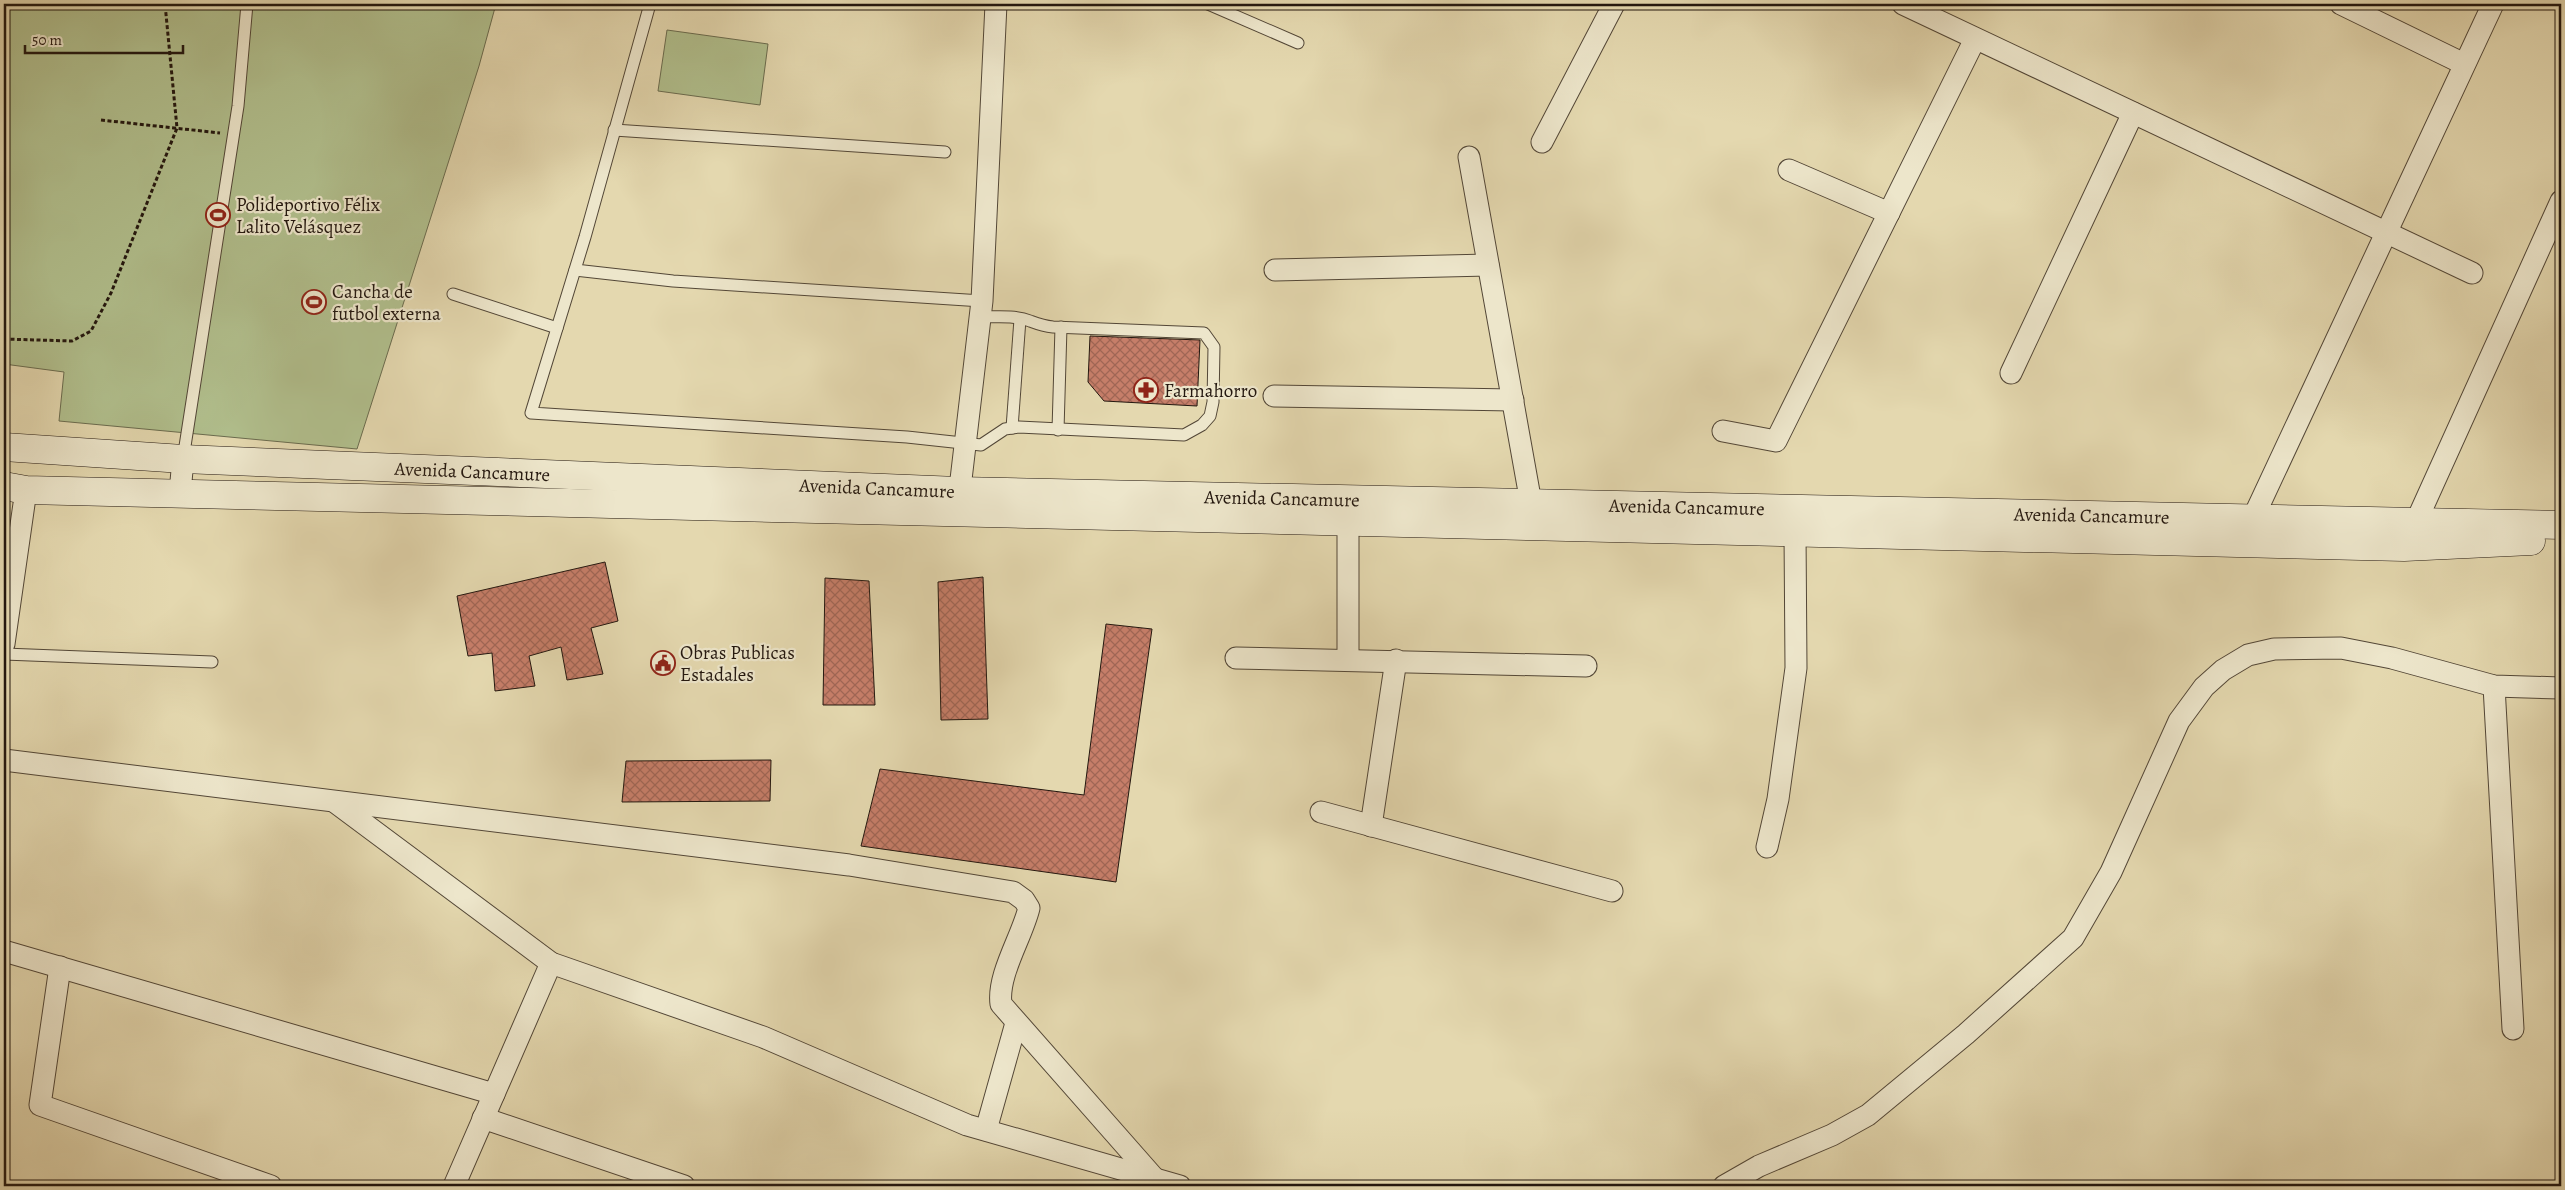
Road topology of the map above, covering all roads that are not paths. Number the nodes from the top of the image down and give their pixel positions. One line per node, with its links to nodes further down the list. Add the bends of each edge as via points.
1 (247, 4): 38 (lane, via 234,135)
2 (650, 4): 13 (lane)
3 (996, 4): 26 (street)
4 (1208, 4): 10 (lane)
5 (1614, 4): 14 (street)
6 (1903, 4): 9 (street)
7 (2341, 4): 11 (street)
8 (2493, 4): 11 (street)
9 (1975, 40): 12 (street); 19 (street)
10 (1298, 43)
11 (2464, 64): 20 (street)
12 (2133, 113): 20 (street); 30 (street)
13 (614, 130): 15 (lane); 22 (lane)
14 (1542, 142)
15 (945, 152)
16 (1469, 157): 21 (street)
17 (1789, 170): 19 (street)
18 (2561, 201): 45 (street)
19 (1889, 213): 35 (street, via 1776,441)
20 (2387, 233): 24 (street); 43 (street)
21 (1488, 265): 23 (street); 32 (street)
22 (575, 270): 26 (lane); 28 (lane)
23 (1276, 270)
24 (2472, 273)
25 (453, 294): 28 (lane)
26 (981, 309): 27 (lane); 36 (street)
27 (1020, 319): 29 (lane, via 1038,326); 33 (lane)
28 (557, 328): 36 (lane, via 531,414)
29 (1061, 328): 34 (lane); 34 (lane, via 1204,333 1214,347 1213,402 1210,416 1194,431 1184,435)
30 (2011, 373)
31 (1274, 396): 32 (street)
32 (1512, 400): 42 (street)
33 (1012, 428): 34 (lane); 36 (lane, via 981,445)
34 (1058, 430)
35 (1723, 431)
36 (964, 442): 41 (street)
37 (4, 447): 38 (main road, Avenida Cancamure)
38 (183, 459): 40 (street); 41 (main road, Avenida Cancamure)
39 (15, 488): 40 (main road, Avenida Cancamure); 51 (street)
40 (180, 494): 41 (main road, Avenida Cancamure)
41 (958, 502): 42 (main road, Avenida Cancamure); 44 (main road, Avenida Cancamure)
42 (1531, 503): 43 (main road, Avenida Cancamure)
43 (2254, 518): 45 (main road, Avenida Cancamure); 49 (street)
44 (1348, 522): 47 (main road, Avenida Cancamure); 54 (street)
45 (2418, 522): 46 (main road, Avenida Cancamure); 50 (street)
46 (2561, 525)
47 (1795, 532): 49 (main road, Avenida Cancamure); 64 (street, via 1796,668 1778,799)
48 (2561, 539): 50 (main road, Avenida Cancamure)
49 (2240, 543): 50 (main road, Avenida Cancamure)
50 (2404, 547)
51 (4, 644)
52 (4, 654): 56 (lane)
53 (1236, 658): 54 (street)
54 (1348, 659): 55 (street)
55 (1396, 660): 57 (street); 63 (street)
56 (212, 662)
57 (1586, 666)
58 (2494, 686): 59 (street); 70 (street); 79 (street, via 2392,658 2341,648 2274,649 2248,655 2223,670 2204,687 2179,721 2111,872 2073,938 1966,1034 1868,1115)
59 (2561, 688)
60 (4, 760): 61 (street)
61 (334, 801): 67 (street); 69 (street, via 849,865 1013,892 1029,908 1000,994 1001,1004)
62 (1321, 812): 63 (street)
63 (1371, 826): 65 (street)
64 (1767, 847)
65 (1612, 891)
66 (4, 951): 68 (street)
67 (551, 963): 71 (street); 73 (street, via 763,1037 967,1125)
68 (60, 967): 71 (street); 75 (street, via 40,1105)
69 (1016, 1024): 73 (street); 74 (street)
70 (2513, 1029)
71 (494, 1094): 72 (street)
72 (483, 1118): 76 (street); 77 (street)
73 (986, 1130): 74 (street)
74 (1155, 1179): 78 (street)
75 (271, 1186)
76 (454, 1186)
77 (684, 1186)
78 (1180, 1186)
79 (1724, 1186)

